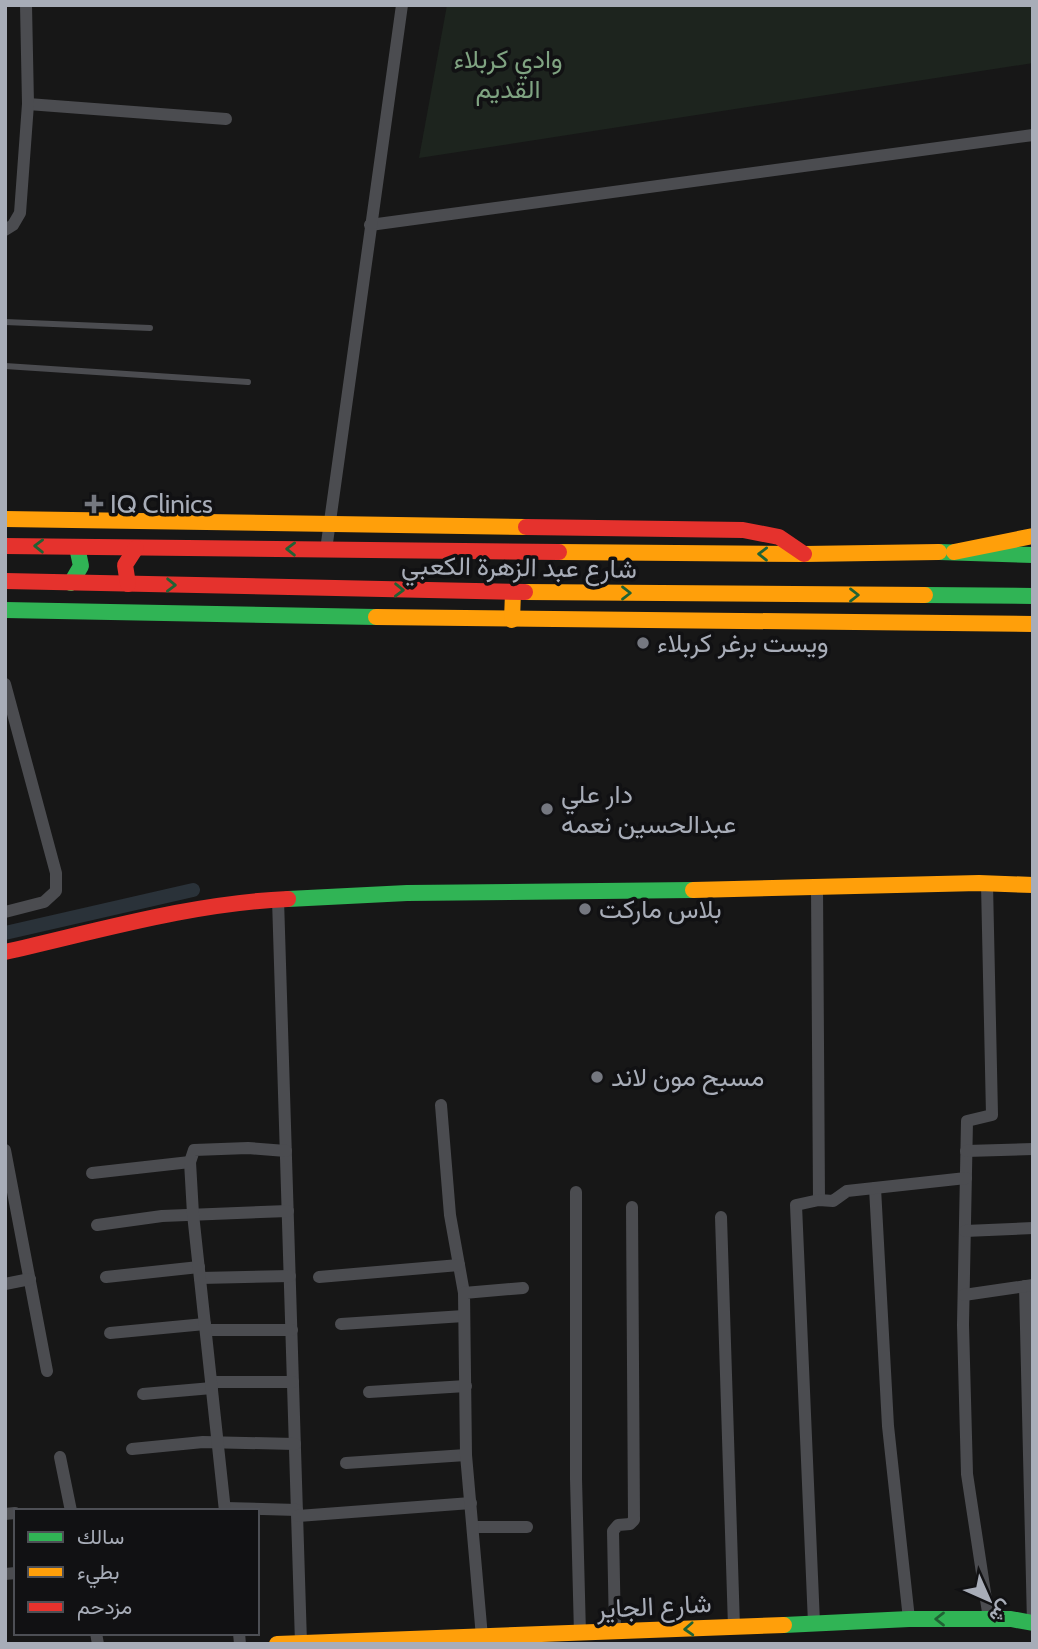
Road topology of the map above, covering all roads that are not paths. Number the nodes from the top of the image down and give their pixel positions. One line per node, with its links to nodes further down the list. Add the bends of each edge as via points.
1 (26, 5): 3 (street)
2 (402, 5): 6 (street)
3 (28, 104): 4 (street); 7 (street, via 20,213)
4 (226, 119)
5 (1033, 135): 6 (street)
6 (370, 225): 13 (street)
7 (5, 230)
8 (5, 322): 9 (lane)
9 (150, 328)
10 (5, 366): 11 (lane)
11 (248, 382)
12 (5, 519): 13 (main road)
13 (328, 525): 18 (street); 20 (main road, via 743,530 779,537)
14 (1033, 537): 19 (main road)
15 (5, 546): 16 (main road, شارع عبد الزهرة الكعبي, one-way to 15)
16 (76, 547): 17 (main road, شارع عبد الزهرة الكعبي); 23 (main road, via 81,566)
17 (136, 548): 18 (main road, شارع عبد الزهرة الكعبي, one-way to 17); 24 (main road, via 124,564)
18 (326, 550): 20 (main road, شارع عبد الزهرة الكعبي, one-way to 18)
19 (954, 552): 20 (main road, شارع عبد الزهرة الكعبي); 21 (main road, شارع عبد الزهرة الكعبي)
20 (804, 554)
21 (1033, 555)
22 (5, 580): 23 (main road, شارع عبد الزهرة الكعبي)
23 (71, 583): 24 (main road, شارع عبد الزهرة الكعبي)
24 (128, 584): 25 (main road, شارع عبد الزهرة الكعبي, one-way to 25)
25 (513, 592): 26 (main road, شارع عبد الزهرة الكعبي, one-way to 26); 28 (main road)
26 (1033, 596)
27 (5, 610): 28 (main road)
28 (512, 620): 29 (main road)
29 (1033, 624)
30 (5, 684): 35 (street, via 56,873 56,891 44,902)
31 (987, 884): 32 (main road); 33 (main road); 41 (street, via 992,1115 967,1121)
32 (1033, 885)
33 (817, 887): 34 (main road); 47 (street)
34 (278, 899): 36 (main road, via 175,914); 40 (street)
35 (5, 912)
36 (5, 952)
37 (441, 1105): 55 (street)
38 (1033, 1149): 41 (street)
39 (5, 1150): 60 (street)
40 (286, 1150): 42 (street, via 194,1150); 49 (street)
41 (967, 1151): 44 (street)
42 (190, 1162): 43 (street); 50 (street)
43 (92, 1173)
44 (966, 1178): 45 (street); 54 (street)
45 (874, 1188): 47 (street, via 847,1191 833,1201); 90 (street, via 888,1426)
46 (576, 1192): 96 (street)
47 (819, 1200): 92 (street, via 796,1205)
48 (632, 1207): 95 (street, via 634,1520 613,1531)
49 (288, 1211): 50 (street); 57 (street)
50 (193, 1214): 52 (street); 56 (street)
51 (721, 1217): 94 (street)
52 (97, 1225)
53 (1033, 1228): 54 (street)
54 (965, 1231): 65 (street)
55 (459, 1265): 59 (street); 64 (street)
56 (200, 1272): 57 (street); 58 (street); 68 (street)
57 (290, 1276): 69 (street)
58 (106, 1277)
59 (318, 1278)
60 (30, 1279): 61 (street); 71 (street)
61 (5, 1284)
62 (1029, 1285): 65 (street); 93 (street)
63 (523, 1288): 64 (street)
64 (464, 1293): 66 (street)
65 (964, 1295): 91 (street, via 967,1474)
66 (464, 1316): 67 (street); 74 (street)
67 (341, 1324)
68 (205, 1327): 69 (street); 70 (street); 73 (street)
69 (292, 1330): 72 (street)
70 (110, 1333)
71 (47, 1371)
72 (293, 1382): 73 (street); 78 (street)
73 (212, 1385): 76 (street); 77 (street)
74 (466, 1386): 75 (street); 80 (street)
75 (369, 1392)
76 (143, 1394)
77 (218, 1443): 78 (street); 79 (street); 85 (street)
78 (295, 1444): 87 (street)
79 (132, 1449)
80 (466, 1455): 82 (street); 83 (street)
81 (60, 1457): 84 (street)
82 (346, 1463)
83 (471, 1503): 87 (street); 88 (street)
84 (71, 1509)
85 (225, 1509)
86 (259, 1511): 87 (street)
87 (297, 1513): 98 (street)
88 (472, 1527): 89 (street); 97 (street)
89 (527, 1527)
90 (909, 1619): 91 (main road, شارع الجاير, one-way to 90); 92 (main road, شارع الجاير)
91 (989, 1619): 93 (main road, شارع الجاير)
92 (814, 1623): 94 (main road, شارع الجاير)
93 (1033, 1623)
94 (734, 1626): 95 (main road, شارع الجاير, one-way to 95)
95 (615, 1632): 96 (main road, شارع الجاير)
96 (580, 1633): 97 (main road, شارع الجاير)
97 (482, 1637): 98 (main road, شارع الجاير)
98 (302, 1643): 99 (main road, شارع الجاير)
99 (277, 1644)

